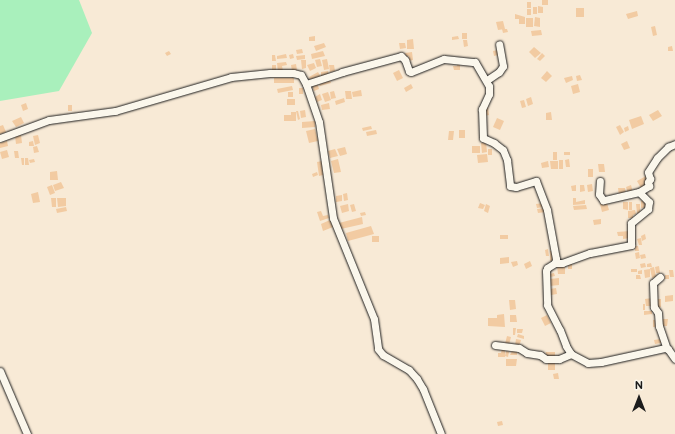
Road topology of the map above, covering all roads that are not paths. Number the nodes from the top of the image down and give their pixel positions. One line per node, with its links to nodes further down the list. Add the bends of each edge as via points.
1 (499, 44): 2 (street, via 502,66 499,72)
2 (488, 80): 3 (street, via 474,61 444,60 411,72 401,56); 8 (street, via 489,91 482,109 483,137 503,152 507,160 511,187 537,182 547,210)
3 (306, 84): 4 (street, via 300,75 293,73 254,73 231,77 115,111 49,120); 16 (street, via 319,122 333,218 374,319 378,349 383,355 409,370 417,379)
4 (0, 138)
5 (675, 144): 7 (street, via 657,158 648,172 648,186)
6 (600, 181): 7 (street, via 599,194 603,200)
7 (639, 192): 8 (street, via 648,199 650,206 631,222 631,245)
8 (555, 263): 12 (street, via 546,271 547,305)
9 (660, 277): 11 (street, via 653,283 654,307)
10 (495, 345): 12 (street, via 519,348 546,359)
11 (668, 349): 12 (street, via 594,363 583,362); 13 (street)
12 (571, 354)
13 (675, 360)
14 (0, 371): 15 (street)
15 (27, 434)
16 (441, 434)

